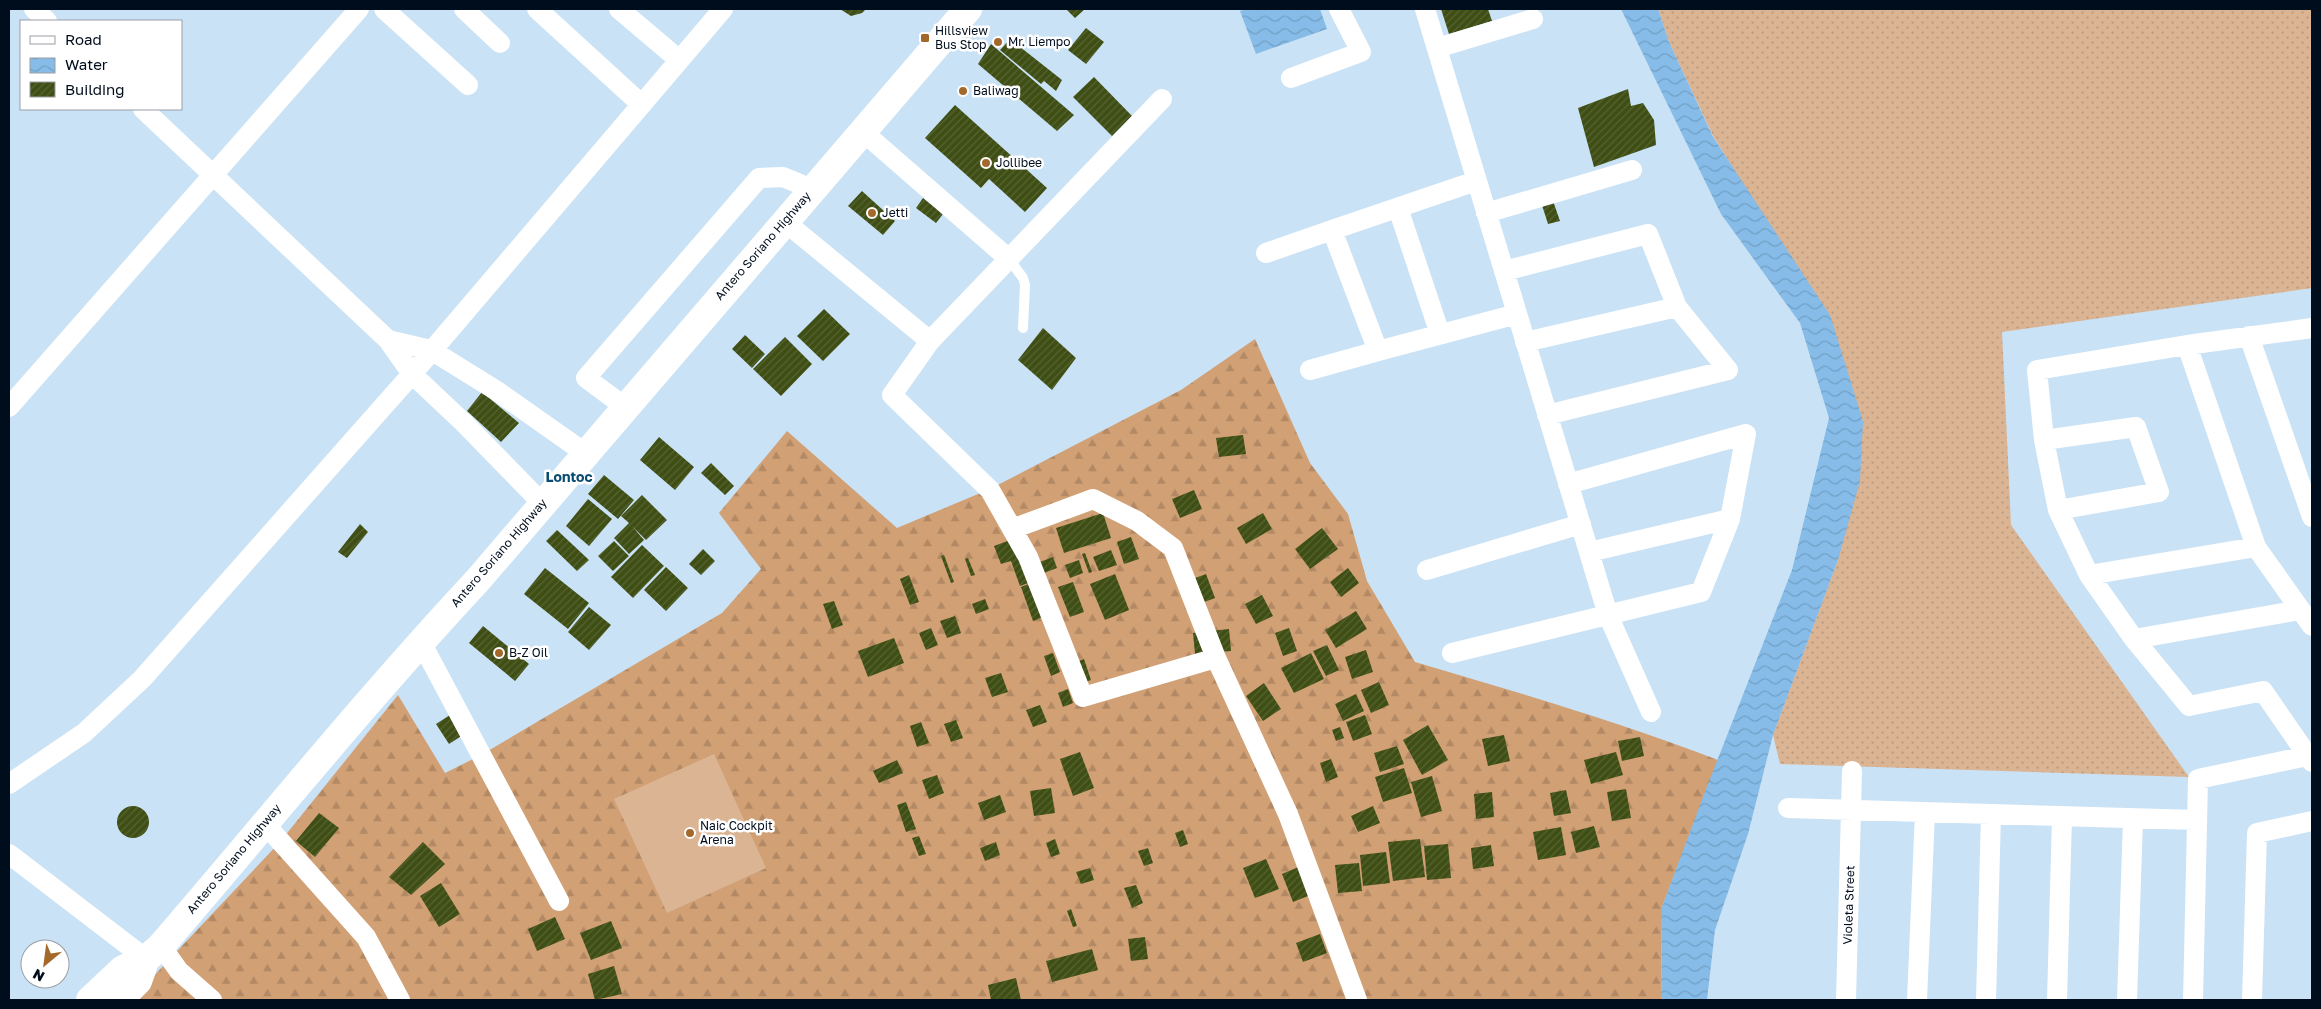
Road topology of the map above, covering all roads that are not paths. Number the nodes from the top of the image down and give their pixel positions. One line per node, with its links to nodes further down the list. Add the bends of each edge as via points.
1 (34, 9): 12 (street)
2 (359, 9): 23 (street)
3 (384, 9): 17 (street)
4 (464, 9): 13 (street)
5 (537, 9): 19 (street)
6 (619, 9): 15 (street)
7 (968, 9): 21 (main road, Antero Soriano Highway)
8 (1339, 9): 16 (street, via 1361,52)
9 (1425, 9): 14 (street)
10 (714, 12): 15 (street)
11 (1533, 19): 14 (street)
12 (46, 20)
13 (500, 43)
14 (1437, 48): 24 (street)
15 (678, 59): 19 (street)
16 (1291, 78)
17 (468, 85)
18 (1162, 99): 31 (street)
19 (641, 104): 43 (street)
20 (143, 110): 23 (street)
21 (862, 131): 25 (main road, Antero Soriano Highway); 31 (street)
22 (1632, 170): 27 (street)
23 (213, 174): 39 (street); 47 (street)
24 (1476, 180): 26 (street); 27 (street)
25 (812, 189): 28 (main road, Antero Soriano Highway); 48 (street, via 783,176 759,178 586,378)
26 (1398, 208): 29 (street); 37 (street)
27 (1486, 212): 32 (street)
28 (784, 221): 40 (street); 48 (main road, Antero Soriano Highway)
29 (1332, 230): 30 (street); 44 (street)
30 (1266, 253)
31 (1009, 259): 35 (lane, via 1025,285); 40 (street)
32 (1504, 271): 33 (street, via 1648,234); 34 (street)
33 (1678, 307): 41 (street); 49 (street, via 1728,370)
34 (1517, 314): 37 (street); 41 (street)
35 (1023, 328)
36 (2312, 328): 38 (street)
37 (1440, 334): 44 (street)
38 (2248, 336): 42 (street); 55 (street)
39 (388, 340): 43 (street); 46 (street)
40 (930, 341): 58 (street, via 892,395 990,490)
41 (1525, 342): 49 (street)
42 (2187, 345): 50 (street, via 2037,370); 59 (street)
43 (431, 350): 46 (street); 51 (street, via 497,391)
44 (1378, 351): 45 (street)
45 (1310, 370)
46 (412, 374): 53 (street); 73 (street, via 142,679 84,733)
47 (9, 407)
48 (625, 407): 51 (main road, Antero Soriano Highway)
49 (1547, 415): 52 (street)
50 (2044, 440): 54 (street); 54 (street, via 2136,427 2159,492)
51 (585, 453): 53 (main road, Antero Soriano Highway)
52 (1568, 484): 56 (street, via 1746,434); 57 (street)
53 (542, 503): 67 (main road, Antero Soriano Highway)
54 (2058, 510): 62 (street)
55 (2312, 517)
56 (1730, 519): 60 (street); 64 (street, via 1701,592)
57 (1581, 524): 60 (street); 61 (street)
58 (1012, 529): 69 (street, via 1092,499 1137,521 1173,548); 69 (street, via 1028,557 1082,697)
59 (2256, 547): 62 (street); 63 (street)
60 (1589, 552): 64 (street)
61 (1427, 570)
62 (2089, 575): 66 (street)
63 (2300, 610): 65 (street); 66 (street)
64 (1608, 615): 68 (street); 70 (street)
65 (2312, 626)
66 (2134, 640): 71 (street, via 2189,706 2263,691)
67 (421, 642): 82 (main road, Antero Soriano Highway); 84 (street)
68 (1452, 653)
69 (1216, 658): 90 (street, via 1288,814)
70 (1651, 712)
71 (2311, 758): 80 (street, via 2198,780)
72 (1852, 771): 75 (street, Violeta Street)
73 (9, 784)
74 (1788, 808): 75 (street)
75 (1852, 810): 76 (street); 91 (street, Violeta Street)
76 (1925, 812): 77 (street); 92 (street)
77 (1991, 814): 78 (street); 93 (street)
78 (2062, 816): 79 (street); 94 (street)
79 (2133, 819): 80 (street); 95 (street)
80 (2197, 820): 96 (street)
81 (2312, 820): 97 (street, via 2257,833)
82 (264, 823): 85 (main road, Antero Soriano Highway); 89 (street, via 366,937)
83 (9, 854): 85 (street)
84 (559, 901)
85 (153, 952): 86 (main road, Antero Soriano Highway, via 124,969); 87 (main road, Antero Soriano Highway, via 138,981); 88 (street)
86 (90, 1000)
87 (119, 1000)
88 (212, 1000)
89 (400, 1000)
90 (1357, 1000)
91 (1846, 1000)
92 (1918, 1000)
93 (1986, 1000)
94 (2057, 1000)
95 (2127, 1000)
96 (2193, 1000)
97 (2252, 1000)

